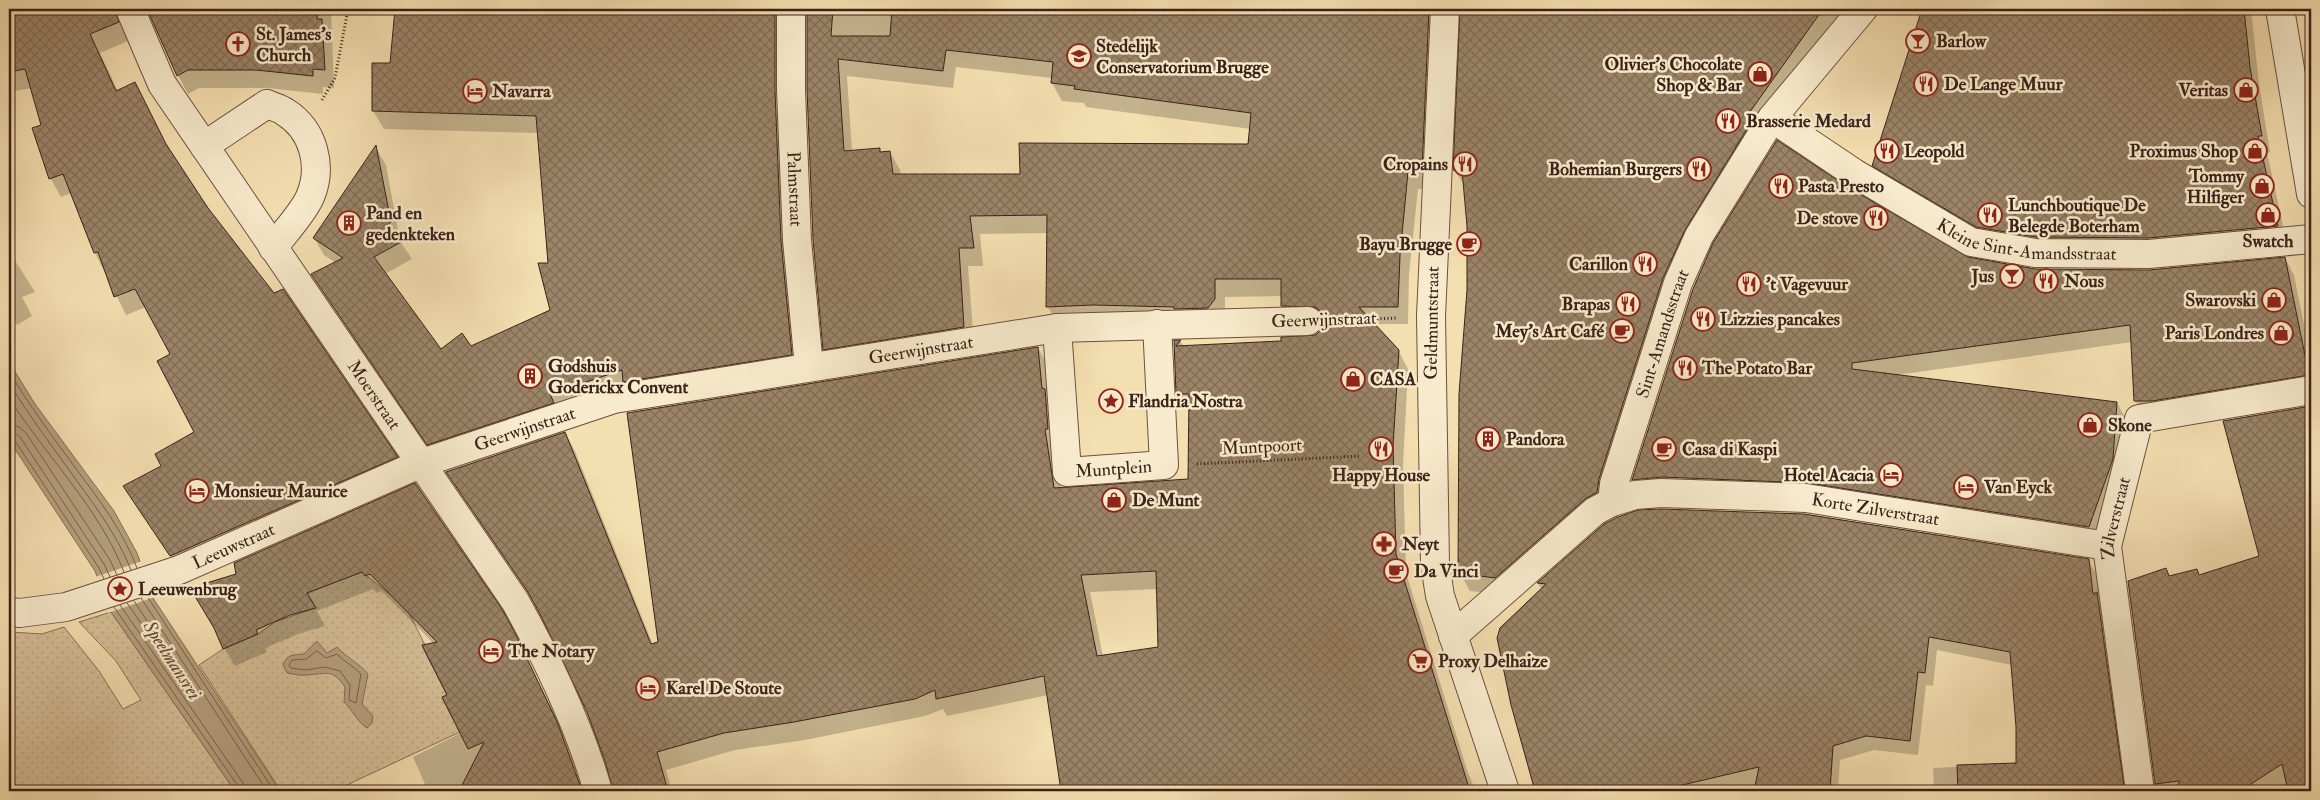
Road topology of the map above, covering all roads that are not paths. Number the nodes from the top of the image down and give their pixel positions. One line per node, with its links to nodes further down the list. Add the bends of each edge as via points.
1 (130, 9): 8 (street, Moerstraat, via 162,84)
2 (791, 9): 15 (street, Palmstraat, via 796,230)
3 (1445, 9): 21 (street, Geldmuntstraat, via 1431,316 1435,564 1440,596)
4 (1863, 9): 6 (street, Sint-Amandsstraat)
5 (2280, 9): 7 (street)
6 (1772, 118): 10 (street, Kleine Sint-Amandsstraat, via 1854,173 1971,242 2035,253 2149,254); 18 (street, Sint-Amandsstraat, via 1699,236 1678,283 1614,484)
7 (2307, 144): 9 (street)
8 (204, 146): 11 (street, Moerstraat); 11 (street, via 267,104 285,111 301,125 312,143 317,171 310,198)
9 (2311, 194)
10 (2311, 238)
11 (274, 248): 17 (street, Moerstraat)
12 (1308, 321): 13 (street, Geerwijnstraat)
13 (1157, 324): 14 (street, Geerwijnstraat); 14 (street, Muntplein, via 1164,466 1067,472)
14 (1057, 328): 15 (street, Geerwijnstraat)
15 (809, 367): 17 (street, Geerwijnstraat, via 614,399)
16 (2311, 390): 19 (street, Zilverstraat, via 2139,419)
17 (422, 463): 20 (street, Leeuwstraat, via 179,570 66,608); 22 (street, Moerstraat, via 515,601 542,649 589,758)
18 (1612, 502): 19 (street, Korte Zilverstraat, via 1635,495 1661,493 1806,498); 21 (street, via 1595,511)
19 (2108, 546): 24 (street, Zilverstraat)
20 (9, 612)
21 (1453, 636): 23 (street, Geldmuntstraat)
22 (598, 791)
23 (1505, 791)
24 (2140, 791)

